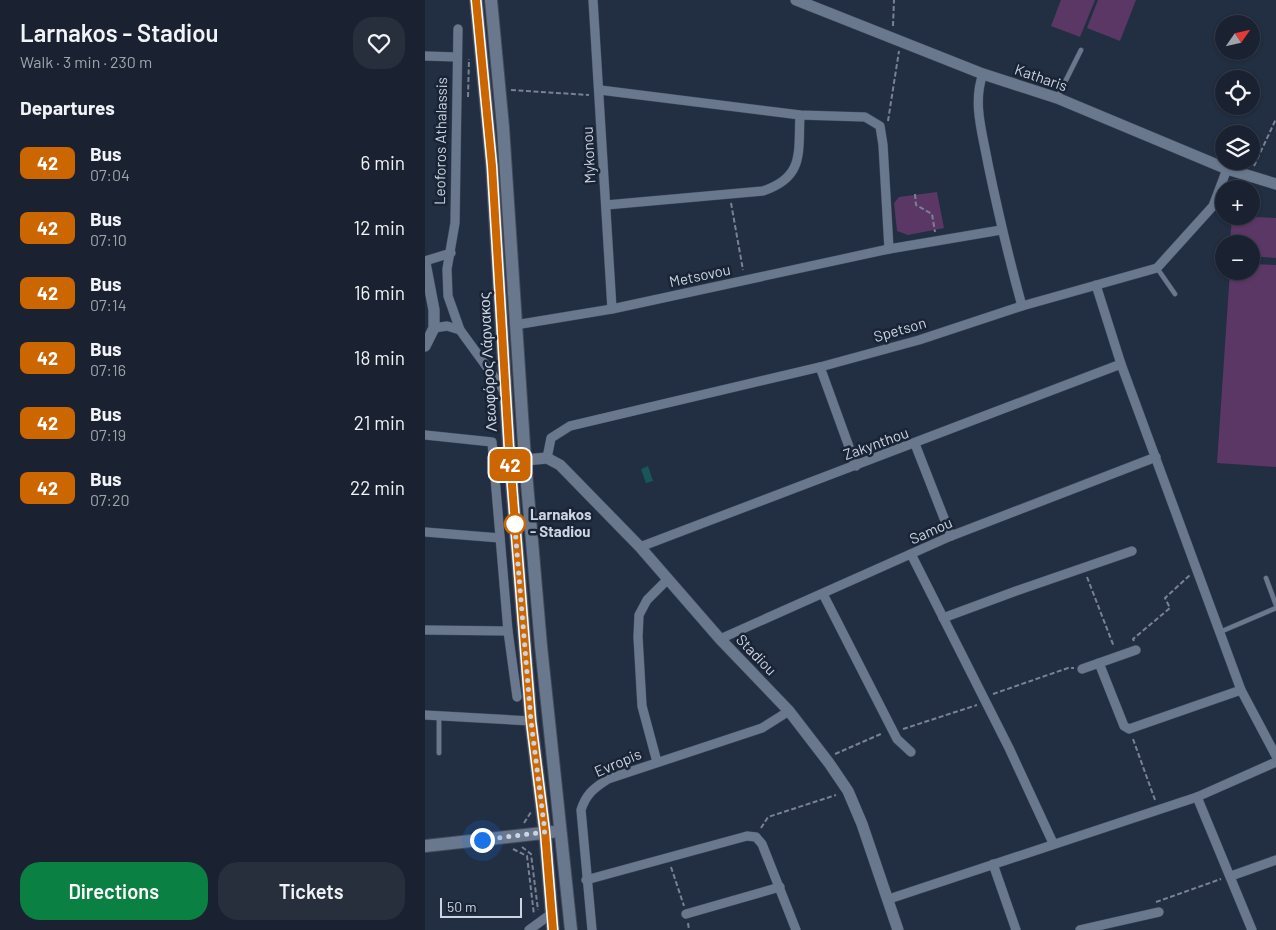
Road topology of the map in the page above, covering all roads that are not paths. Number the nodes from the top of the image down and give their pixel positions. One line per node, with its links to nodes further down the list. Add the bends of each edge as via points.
1 (476, 0): 33 (main road, Λεωφόρος Λάρνακος, via 492,166)
2 (491, 0): 27 (main road, Λεωφόρος Λάρνακος, via 503,127)
3 (593, 0): 10 (street, Mykonou)
4 (802, 1): 9 (street, Katharis)
5 (458, 29): 8 (street, Leoforos Athalassis)
6 (1081, 50): 11 (lane)
7 (425, 56): 8 (street)
8 (457, 57): 20 (street, Leoforos Athalassis, via 455,223)
9 (983, 74): 11 (street, Katharis); 18 (street, via 979,85 978,112)
10 (600, 93): 12 (street); 17 (street, Mykonou)
11 (1057, 98): 13 (street, Katharis)
12 (800, 115): 17 (street, via 798,159 790,176 777,186 763,191); 19 (street, via 865,117 880,126)
13 (1215, 164)
14 (1227, 170): 22 (street, via 1213,206)
15 (1231, 170): 16 (street, Katharis)
16 (1276, 184)
17 (606, 205): 26 (street, Mykonou)
18 (1001, 230): 19 (street, Metsovou); 25 (street)
19 (889, 249): 26 (street, Metsovou)
20 (451, 253): 21 (street); 29 (street, Leoforos Athalassis, via 447,269 448,296)
21 (425, 262): 28 (street)
22 (1157, 268): 23 (street, Spetson); 24 (lane)
23 (1096, 285): 25 (street, Spetson); 31 (street)
24 (1175, 294)
25 (1022, 306): 32 (street, Spetson, via 919,340)
26 (612, 309): 27 (street, Metsovou)
27 (515, 325): 38 (main road, Λεωφόρος Λάρνακος)
28 (434, 328): 29 (street, via 447,326); 30 (street)
29 (460, 330): 33 (street, Leoforos Athalassis)
30 (425, 346)
31 (1121, 364): 35 (street, Zakynthou); 36 (street)
32 (820, 367): 37 (street, Spetson, via 571,426 551,438); 39 (street)
33 (507, 394): 63 (main road, Λεωφόρος Λάρνακος)
34 (425, 435): 42 (street, via 492,442)
35 (915, 444): 39 (street, Zakynthou); 41 (street)
36 (1156, 457): 41 (street, Samou); 53 (street)
37 (547, 458): 38 (street); 43 (street, Stadiou, via 560,465)
38 (525, 460): 70 (main road, Λεωφόρος Λάρνακος, via 541,646)
39 (856, 466): 43 (street, Zakynthou)
40 (425, 532): 42 (street)
41 (951, 536): 45 (street, Samou)
42 (501, 538): 52 (street)
43 (641, 547): 47 (street, Stadiou)
44 (1132, 551): 50 (street)
45 (911, 554): 48 (street, Samou); 50 (street)
46 (1266, 578): 49 (lane)
47 (668, 579): 54 (street, Stadiou); 67 (street, via 647,600 639,615 638,630 642,706)
48 (823, 594): 54 (street, Samou); 65 (street, via 897,739)
49 (1276, 607): 53 (lane)
50 (943, 618): 72 (street)
51 (425, 630): 52 (street)
52 (509, 631): 59 (street)
53 (1220, 632): 58 (street)
54 (720, 639): 60 (street, Stadiou)
55 (1136, 650): 56 (street)
56 (1099, 663): 57 (street); 58 (street, via 1124,726 1129,729)
57 (1082, 669)
58 (1241, 690): 66 (street)
59 (517, 696)
60 (789, 711): 67 (street, Evropis, via 762,728); 79 (street, Stadiou, via 848,791)
61 (425, 715): 62 (street)
62 (439, 717): 63 (street); 64 (lane)
63 (531, 721): 71 (main road, Λεωφόρος Λάρνακος)
64 (439, 752)
65 (911, 752)
66 (1276, 756)
67 (657, 762): 77 (street, Evropis, via 608,779 585,798 581,810)
68 (1276, 762): 69 (street)
69 (1197, 797): 72 (street); 76 (street)
70 (562, 831): 71 (main road); 86 (main road, Λεωφόρος Λάρνακος)
71 (545, 832): 73 (main road); 81 (main road, Λεωφόρος Λάρνακος)
72 (1053, 843): 75 (street)
73 (425, 846)
74 (1276, 860): 76 (street)
75 (993, 864): 79 (street); 90 (street)
76 (1231, 876): 92 (street)
77 (586, 880): 78 (street, via 747,836 756,837 762,844); 87 (street, Evropis)
78 (780, 886): 82 (street); 88 (street)
79 (889, 899): 89 (street, Stadiou)
80 (1159, 912): 84 (street)
81 (551, 914): 83 (street); 85 (main road, Λεωφόρος Λάρνακος)
82 (686, 914)
83 (535, 926)
84 (1106, 927): 91 (street)
85 (553, 930)
86 (571, 930)
87 (592, 930)
88 (795, 930)
89 (898, 930)
90 (1016, 930)
91 (1080, 930)
92 (1253, 930)

